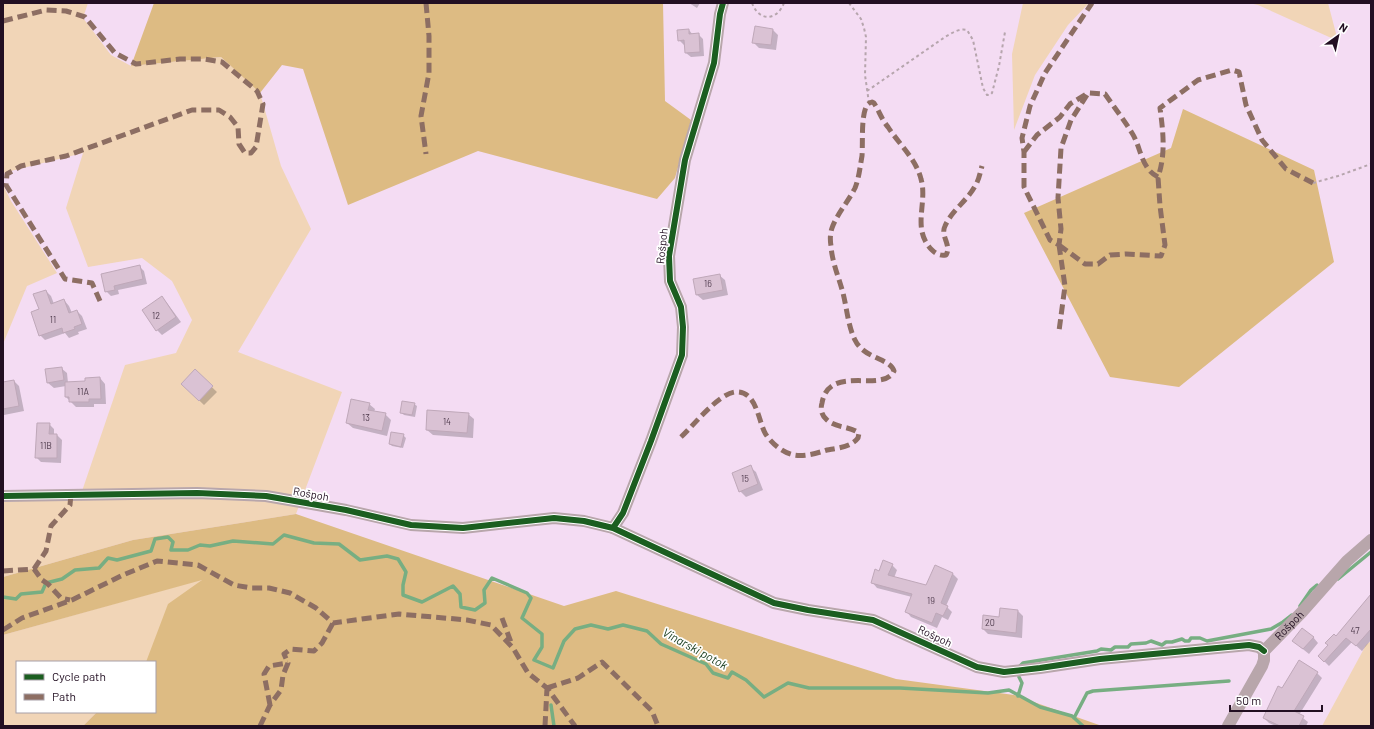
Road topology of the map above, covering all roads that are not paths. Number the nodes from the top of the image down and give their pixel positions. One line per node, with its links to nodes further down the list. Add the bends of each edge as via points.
1 (723, 3): 3 (street, Rošpoh, via 714,63 685,160 669,256 670,281 681,307 682,355 623,513)
2 (3, 496): 3 (street, Rošpoh, via 197,493 266,496 411,525 463,528 554,518 584,521)
3 (612, 528): 5 (street, Rošpoh, via 774,603 873,620 977,667 1004,672 1100,659 1249,645)
4 (1371, 540): 5 (street, Rošpoh, via 1347,561)
5 (1264, 651): 6 (street, via 1262,666)
6 (1228, 726)

